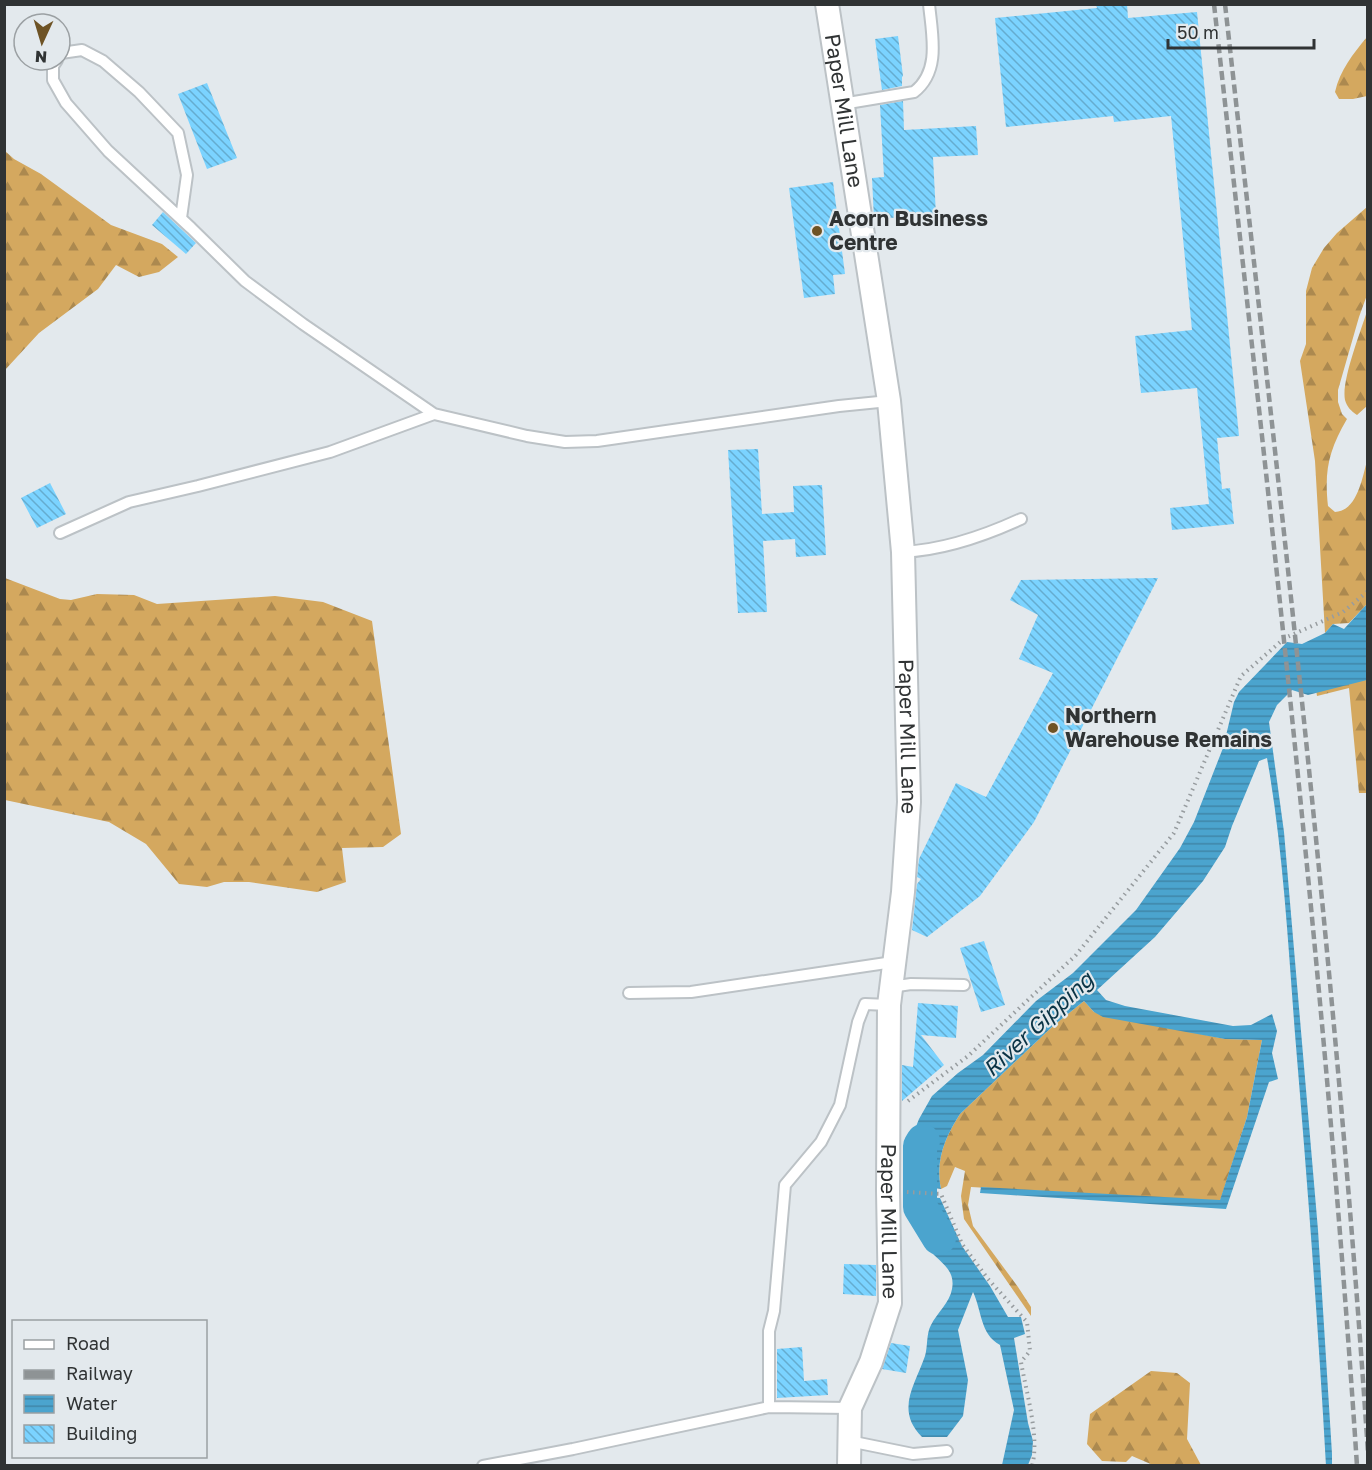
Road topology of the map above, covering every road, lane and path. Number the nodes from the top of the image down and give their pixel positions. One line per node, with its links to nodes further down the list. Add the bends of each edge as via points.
1 (827, 4): 5 (street, Paper Mill Lane)
2 (929, 4): 5 (lane, via 934,48 924,85 914,92)
3 (72, 52): 6 (lane, via 82,51 103,61 178,133 187,175)
4 (53, 72): 6 (lane, via 53,80 66,103 108,151)
5 (842, 104): 7 (street, Paper Mill Lane)
6 (181, 218): 8 (lane, via 245,281)
7 (889, 401): 8 (lane, via 597,441 565,442); 11 (street, Paper Mill Lane)
8 (434, 414): 10 (lane, via 330,452 129,502)
9 (1021, 519): 11 (lane, via 987,535)
10 (60, 533)
11 (903, 552): 13 (street, Paper Mill Lane, via 909,802)
12 (1368, 591): 17 (path, via 1344,612 1285,638 1241,676 1174,832 1083,946 968,1056)
13 (893, 962): 15 (lane, via 692,992); 16 (street, Paper Mill Lane)
14 (964, 985): 16 (lane, via 911,984)
15 (629, 993)
16 (890, 996): 17 (street, Paper Mill Lane); 19 (lane, via 865,1004 840,1105 821,1142 784,1185 769,1331)
17 (889, 1115): 20 (street, Paper Mill Lane, via 890,1303 871,1362)
18 (902, 1192): 25 (path, via 941,1194 962,1244 1027,1322 1030,1351 1021,1362 1032,1426)
19 (769, 1407): 20 (lane); 23 (lane)
20 (850, 1408): 21 (street, Paper Mill Lane)
21 (849, 1441): 22 (lane, via 913,1454); 24 (street, Paper Mill Lane)
22 (948, 1451)
23 (483, 1466)
24 (849, 1466)
25 (1032, 1466)

